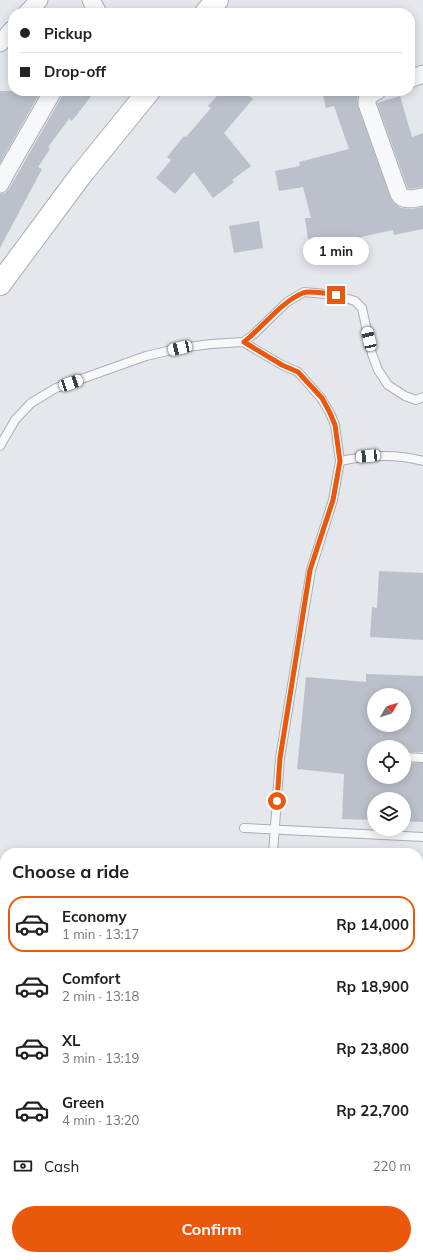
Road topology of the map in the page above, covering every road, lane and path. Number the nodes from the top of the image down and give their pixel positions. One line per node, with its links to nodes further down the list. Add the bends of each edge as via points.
1 (39, 0): 3 (street)
2 (217, 0): 4 (street)
3 (32, 8)
4 (210, 8)
5 (8, 34): 6 (street)
6 (0, 43)
7 (50, 96): 10 (street)
8 (145, 96): 12 (street, via 80,176)
9 (369, 96): 11 (street, via 367,104 399,194 405,199)
10 (0, 184)
11 (423, 197)
12 (0, 284)
13 (244, 342): 14 (lane, via 287,302 304,292 348,298 362,308 374,360 388,385 416,400); 15 (lane, via 180,348 146,356 56,388 31,403 14,420); 16 (lane, via 298,372 322,398 335,425)
14 (423, 397)
15 (0, 446)
16 (340, 461): 17 (lane, via 376,455); 21 (lane, via 333,500 310,570 280,758)
17 (423, 461)
18 (411, 757): 19 (lane)
19 (423, 758)
20 (244, 828): 21 (lane)
21 (275, 829): 22 (lane); 23 (lane)
22 (423, 836)
23 (273, 848)

